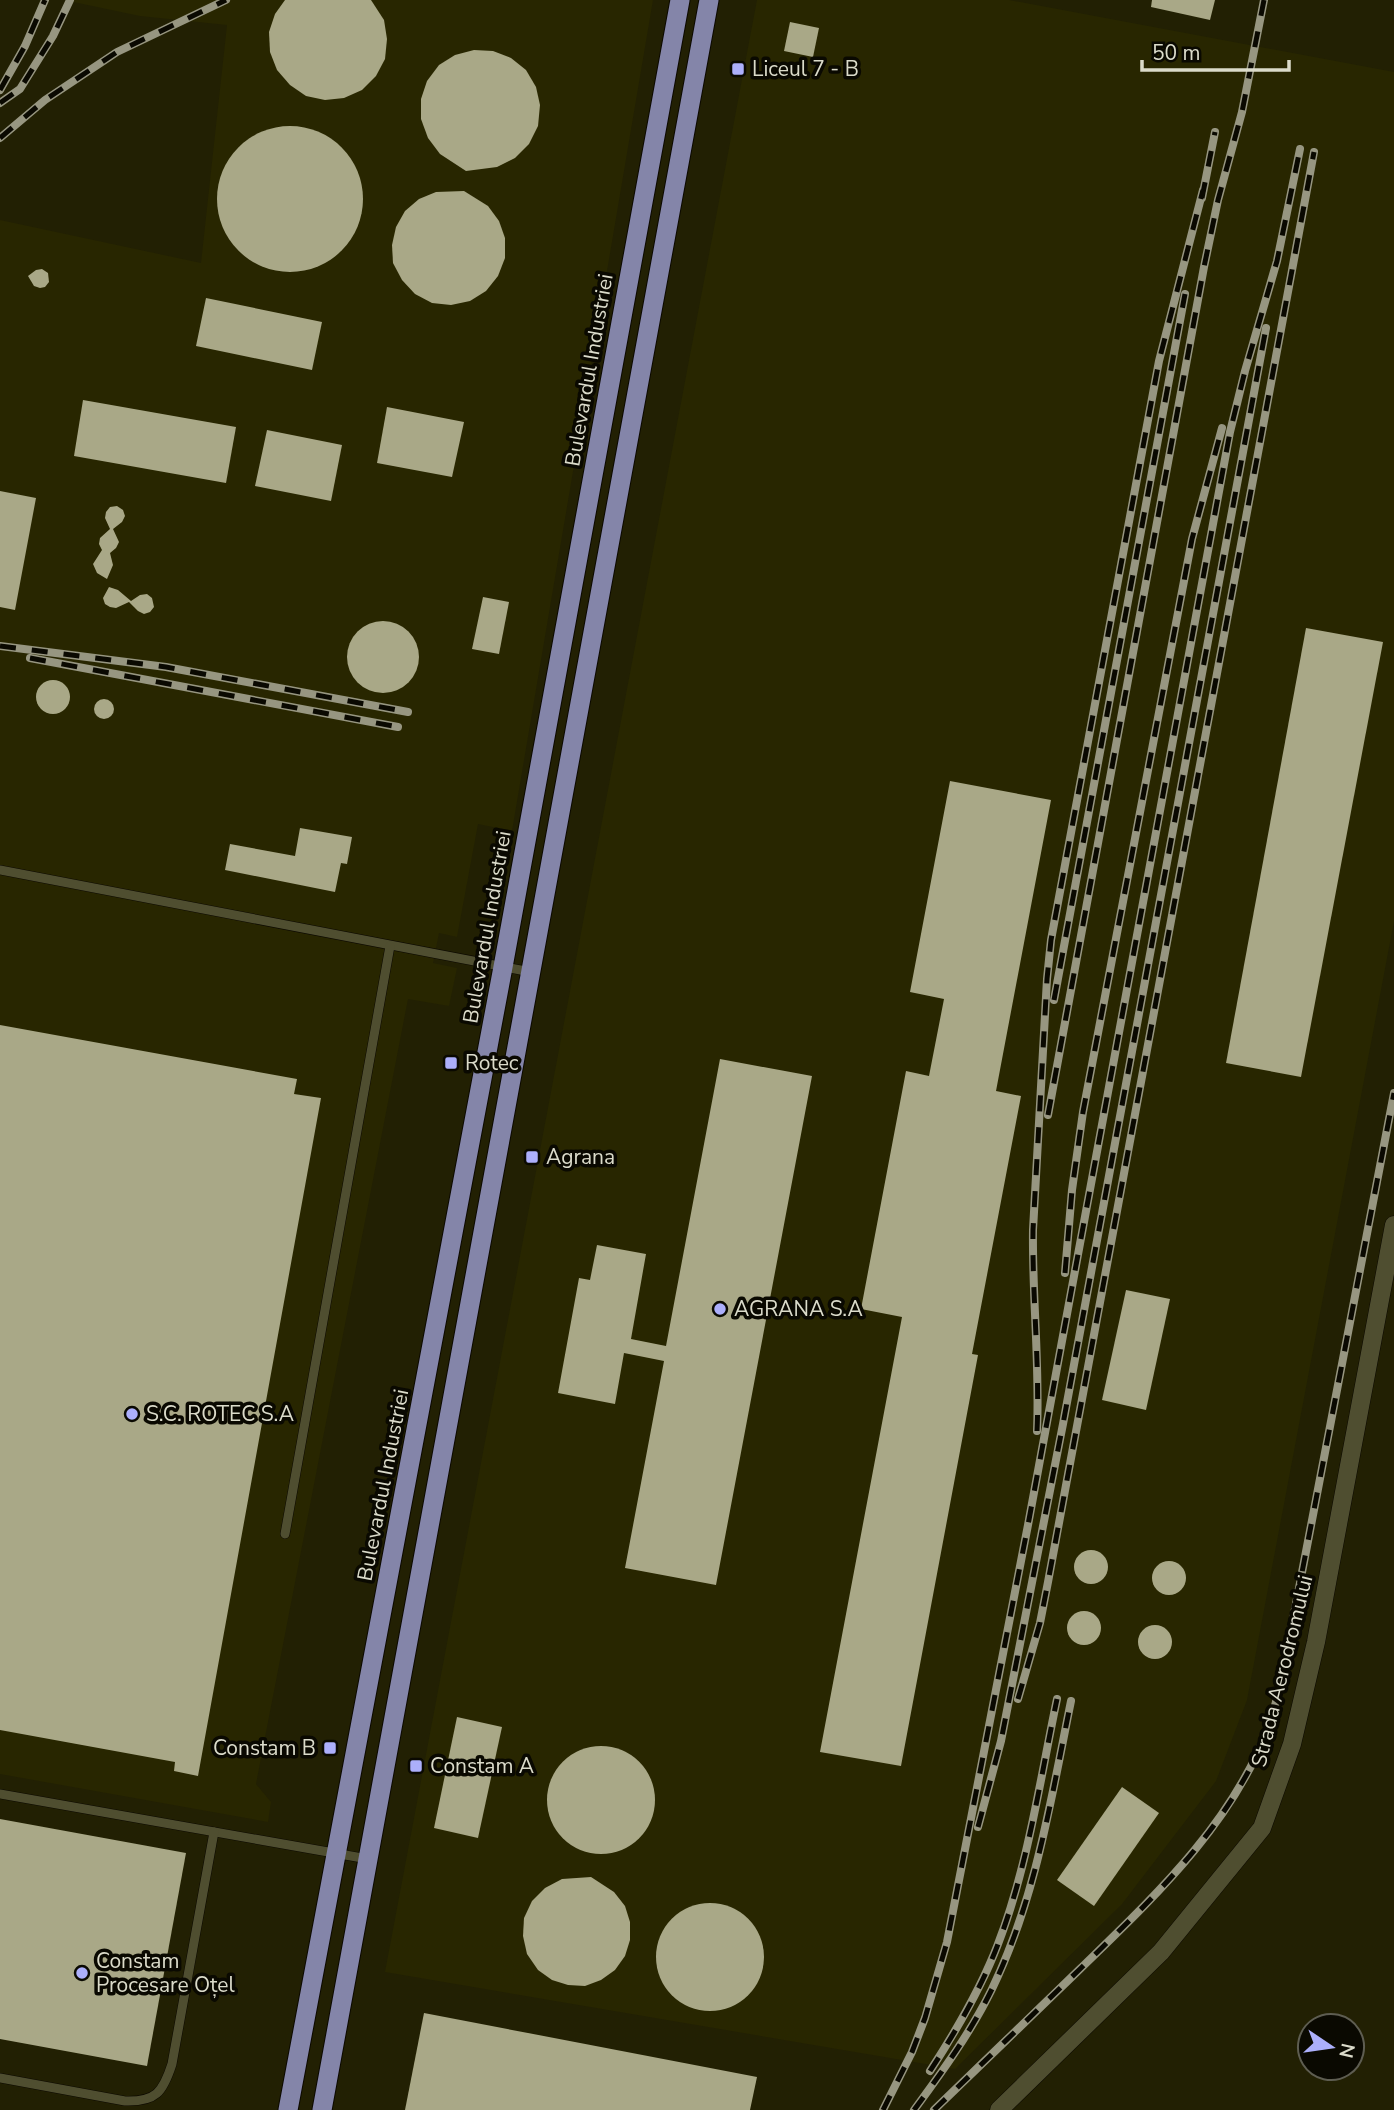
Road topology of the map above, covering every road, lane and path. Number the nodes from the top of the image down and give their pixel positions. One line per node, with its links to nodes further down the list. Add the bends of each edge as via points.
1 (681, 0): 5 (main road, Bulevardul Industriei)
2 (709, 0): 6 (main road)
3 (0, 870): 4 (lane)
4 (390, 946): 5 (lane); 8 (lane)
5 (503, 967): 6 (lane); 11 (main road, Bulevardul Industriei)
6 (531, 972): 12 (main road)
7 (1394, 1225): 16 (street, Strada Aerodromului, via 1316,1642 1292,1744 1262,1828 1161,1952)
8 (285, 1534)
9 (0, 1794): 10 (lane)
10 (214, 1832): 11 (lane); 13 (lane, via 172,2064 160,2090 140,2102 125,2101)
11 (338, 1854): 12 (lane); 14 (main road, Bulevardul Industriei)
12 (369, 1860): 15 (main road)
13 (0, 2078)
14 (288, 2110)
15 (322, 2110)
16 (999, 2110)

